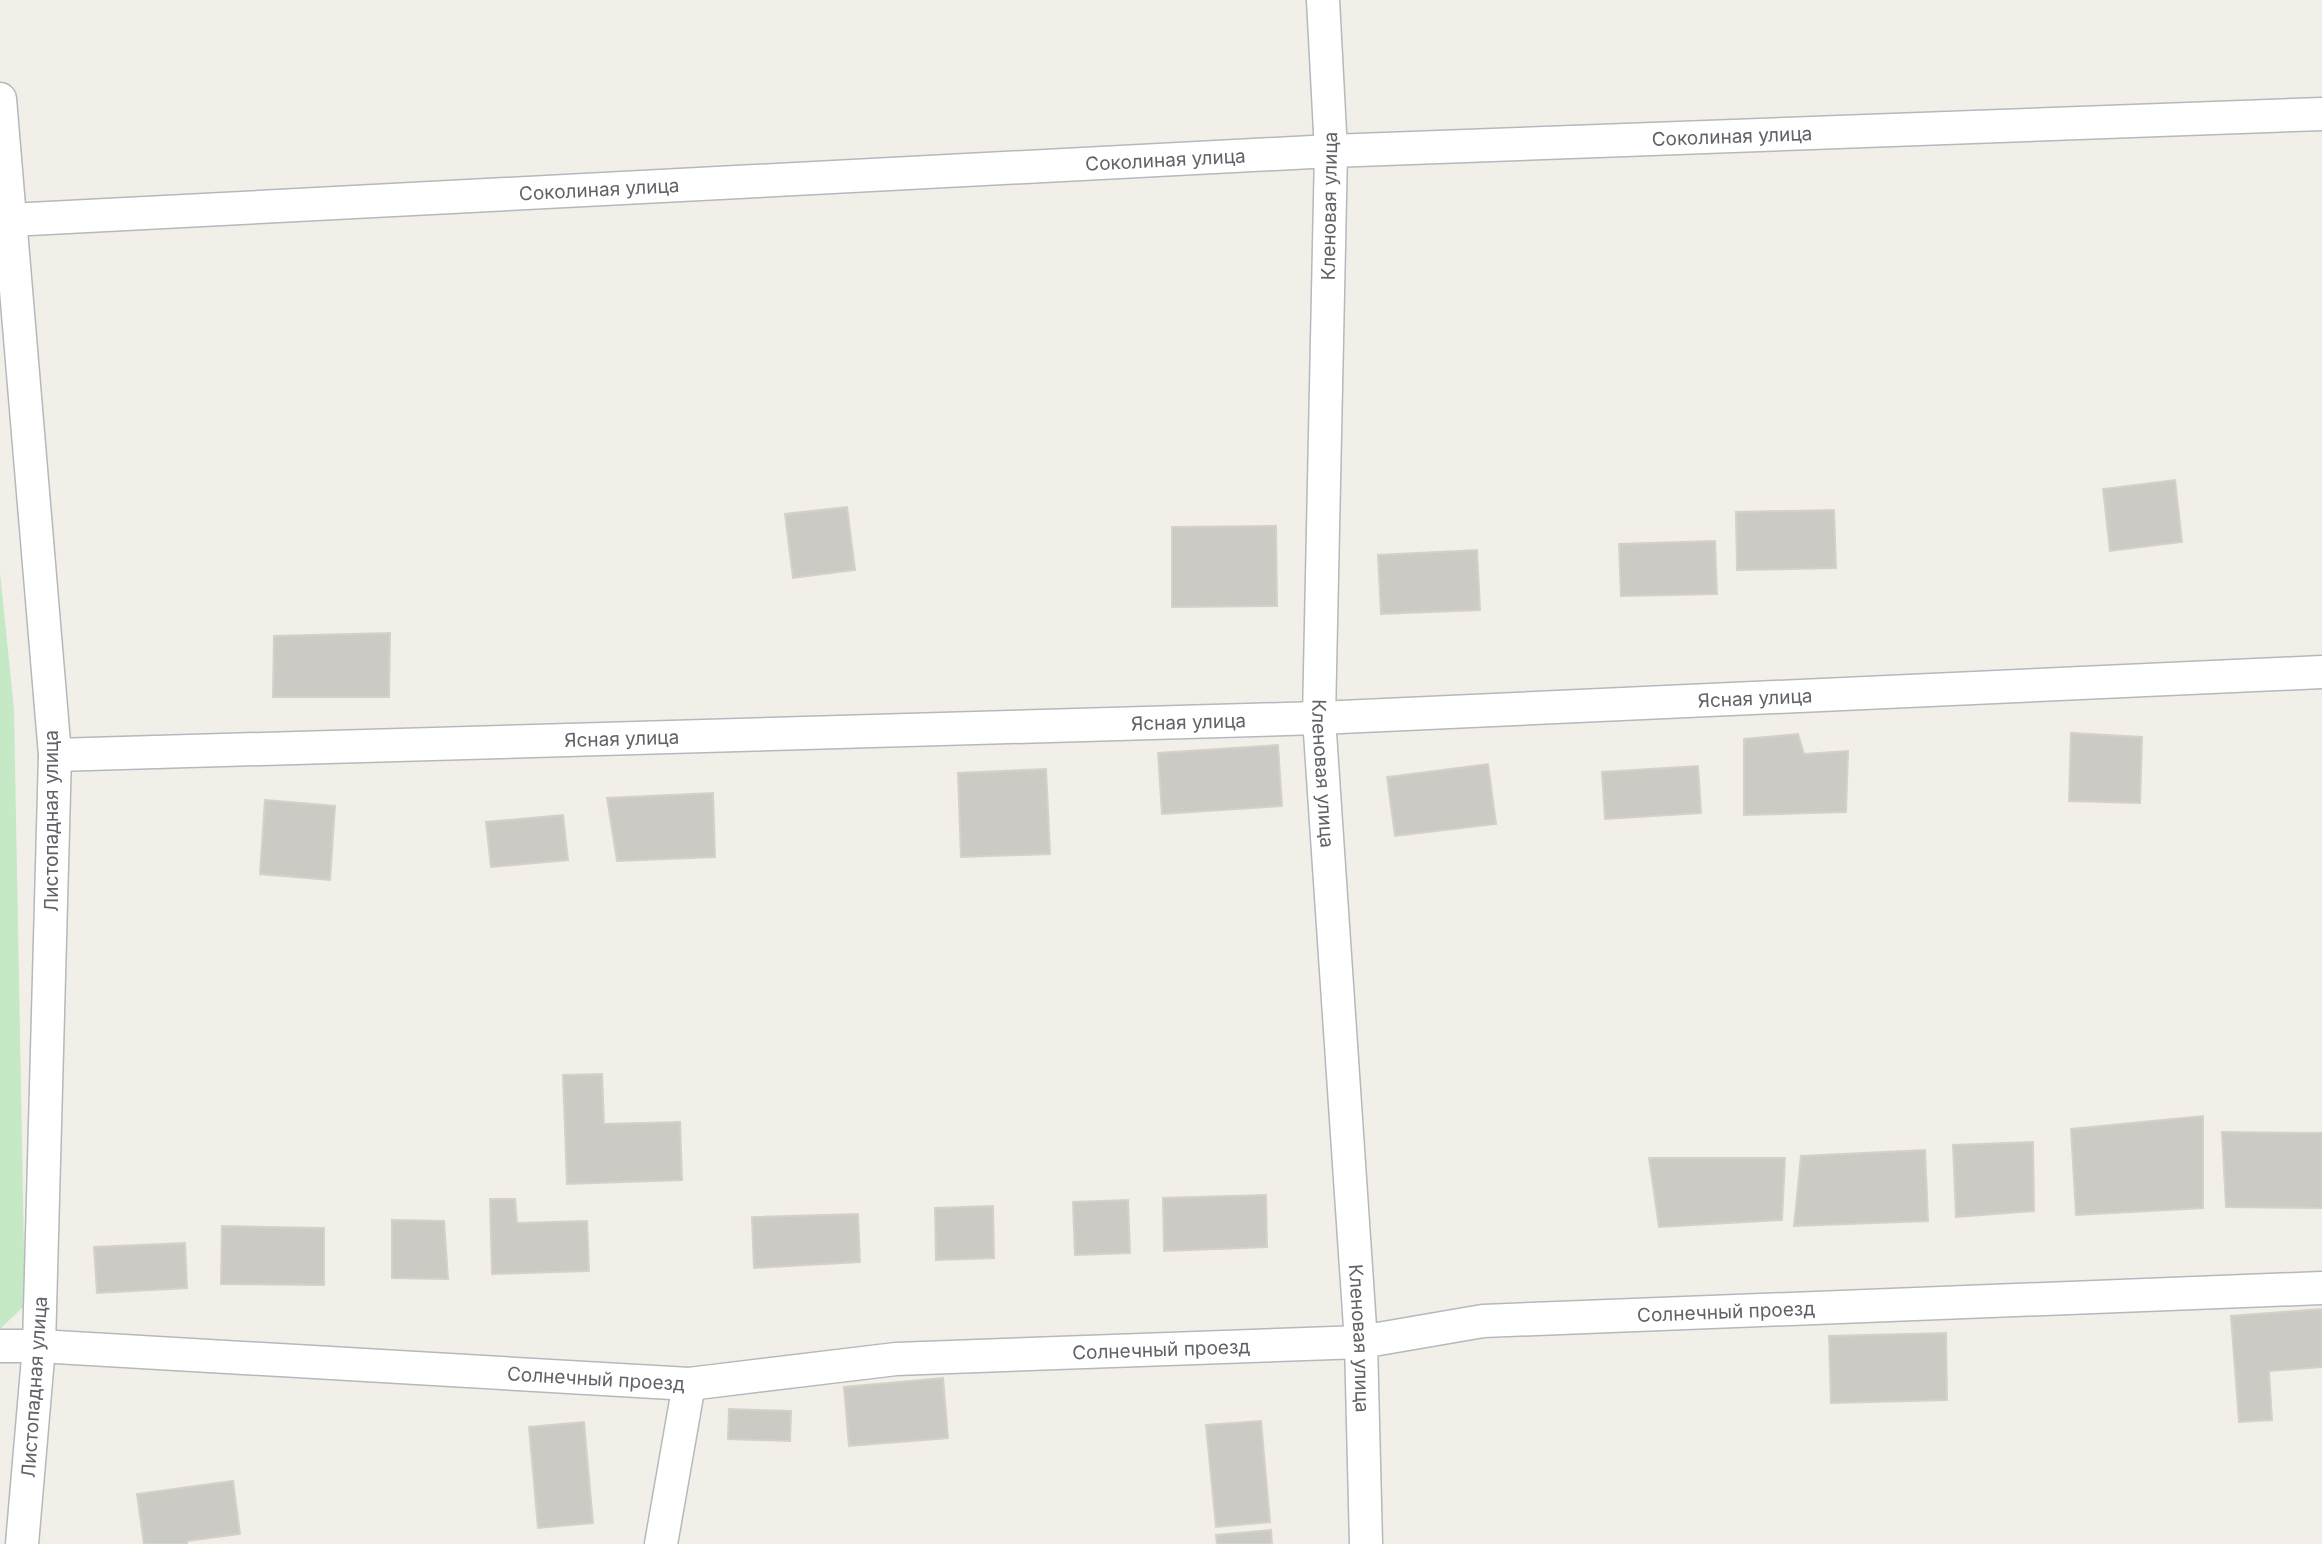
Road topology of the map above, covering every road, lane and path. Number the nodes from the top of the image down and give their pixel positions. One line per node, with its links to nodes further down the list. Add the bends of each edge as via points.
1 (1323, 0): 4 (street, Кленовая улица)
2 (0, 99): 5 (street, Листопадная улица)
3 (2322, 114): 4 (street, Соколиная улица)
4 (1332, 151): 5 (street, Соколиная улица); 7 (street, Кленовая улица)
5 (10, 220): 8 (street, Листопадная улица)
6 (2322, 672): 7 (street, Ясная улица)
7 (1318, 718): 8 (street, Ясная улица); 10 (street, Кленовая улица)
8 (55, 755): 12 (street, Листопадная улица)
9 (2322, 1287): 10 (street, Солнечный проезд, via 1483,1321)
10 (1361, 1342): 13 (street, Солнечный проезд, via 896,1359); 16 (street, Кленовая улица)
11 (0, 1346): 12 (street, Солнечный проезд)
12 (39, 1346): 13 (street, Солнечный проезд); 14 (street, Листопадная улица)
13 (689, 1384): 15 (street)
14 (22, 1544)
15 (661, 1544)
16 (1366, 1544)

